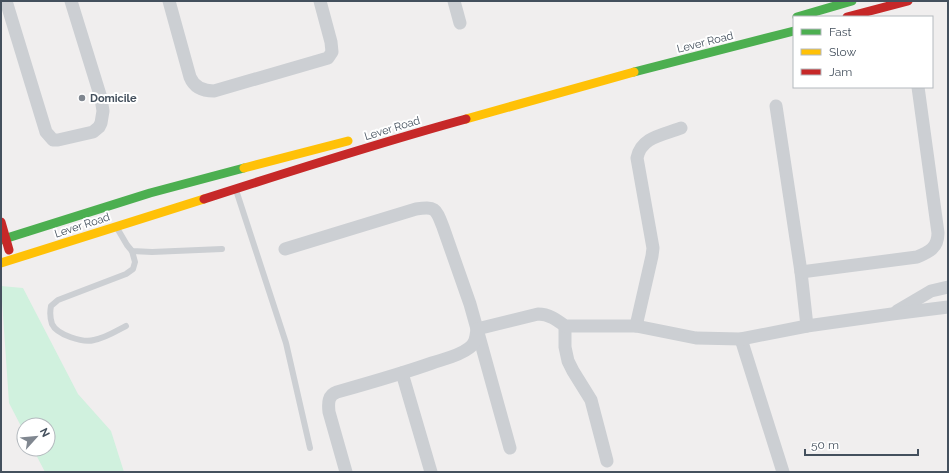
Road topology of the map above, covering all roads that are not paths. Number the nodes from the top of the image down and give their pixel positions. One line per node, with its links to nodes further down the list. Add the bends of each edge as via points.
1 (6, 1): 2 (street, via 46,132 53,140 92,132 99,127 103,111)
2 (71, 1)
3 (169, 1): 4 (street, via 192,82 202,89 214,91 328,58 332,52 331,42)
4 (320, 1)
5 (454, 1): 10 (street)
6 (852, 1): 8 (main road)
7 (908, 1): 9 (main road)
8 (800, 16)
9 (851, 16)
10 (460, 23)
11 (793, 31): 20 (main road, Lever Road, via 420,131)
12 (697, 47): 15 (main road, Lever Road)
13 (918, 88): 29 (street, via 938,233 933,249 917,257)
14 (776, 106): 29 (street)
15 (474, 107)
16 (432, 119): 17 (main road, Lever Road)
17 (412, 125)
18 (681, 128): 35 (street, via 651,139 638,152 653,248)
19 (359, 138): 23 (main road, Lever Road, via 150,193)
20 (236, 189): 22 (main road, Lever Road); 40 (lane, via 286,343)
21 (1, 222): 23 (main road)
22 (117, 226): 26 (lane); 27 (main road, Lever Road)
23 (4, 239): 27 (main road)
24 (285, 248): 37 (street, via 416,209 432,208 438,214)
25 (222, 249): 26 (lane)
26 (132, 251): 33 (lane, via 135,262 133,269 58,300 51,306 50,313 52,325 60,333 74,339 93,341)
27 (12, 260): 28 (main road, Lever Road)
28 (1, 263)
29 (801, 272): 36 (street)
30 (948, 287): 32 (street, via 931,292)
31 (948, 307): 32 (street)
32 (892, 314): 36 (street)
33 (126, 326)
34 (565, 326): 35 (street); 37 (street, via 550,316 538,314); 42 (street, via 568,361 591,400)
35 (636, 326): 38 (street, via 696,338)
36 (807, 326): 38 (street)
37 (477, 329): 39 (street, via 475,342 464,352); 41 (street)
38 (741, 339): 45 (street)
39 (402, 373): 43 (street, via 333,393 329,397 329,412); 44 (street)
40 (310, 448)
41 (510, 448)
42 (607, 461)
43 (346, 472)
44 (431, 472)
45 (783, 472)

